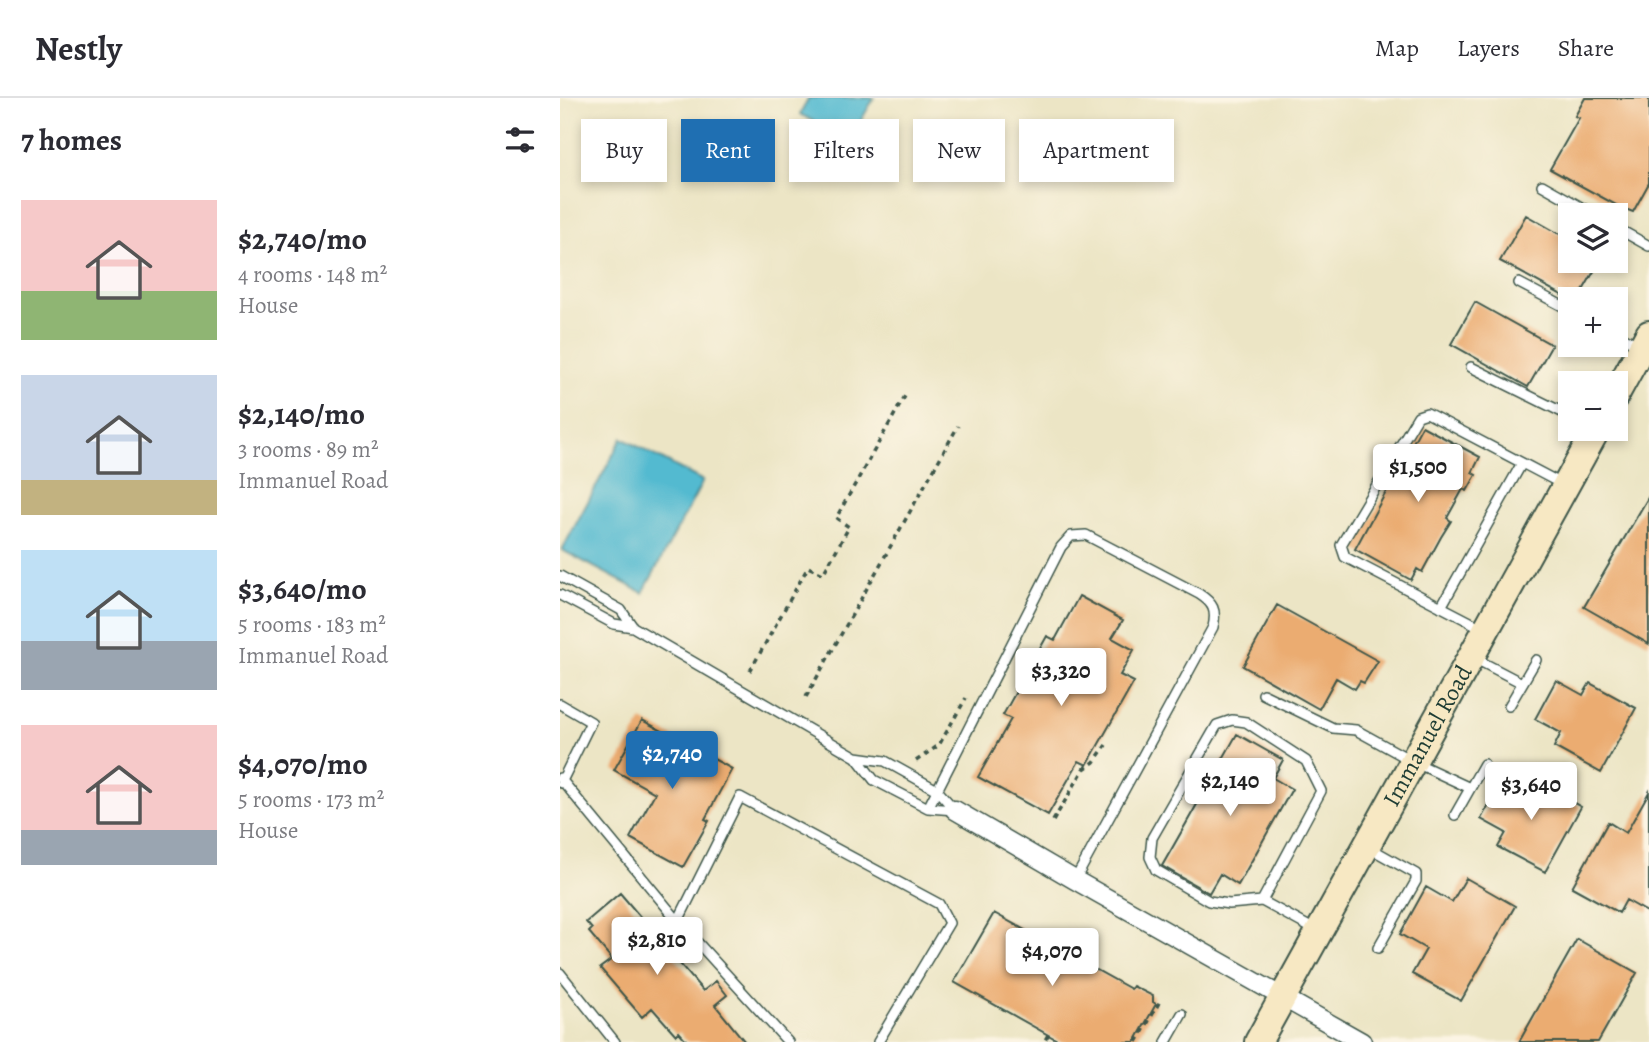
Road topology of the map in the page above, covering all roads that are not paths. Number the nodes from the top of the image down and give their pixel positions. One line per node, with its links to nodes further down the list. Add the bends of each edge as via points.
1 (1542, 186): 2 (lane)
2 (1573, 203)
3 (1628, 234): 4 (lane)
4 (1649, 246)
5 (1519, 283): 6 (lane)
6 (1558, 304)
7 (1645, 340): 9 (street)
8 (1471, 367): 10 (lane)
9 (1628, 372)
10 (1558, 410)
11 (1590, 441): 13 (street, Immanuel Road)
12 (1522, 463): 13 (lane); 16 (lane); 16 (lane, via 1427,413 1418,416 1341,545 1345,557)
13 (1566, 486): 18 (street, Immanuel Road)
14 (560, 576): 17 (lane, via 621,610)
15 (560, 595): 17 (lane, via 614,624)
16 (1441, 607): 18 (lane)
17 (633, 627): 25 (lane)
18 (1487, 631): 19 (street, Immanuel Road)
19 (1472, 657): 21 (lane); 26 (street, Immanuel Road)
20 (1535, 660): 21 (lane)
21 (1522, 683): 24 (lane)
22 (1263, 694): 26 (lane, via 1333,728 1356,730)
23 (560, 704): 28 (lane, via 591,722)
24 (1509, 706)
25 (856, 757): 30 (lane, via 885,761); 31 (lane, via 874,780)
26 (1414, 762): 29 (lane); 34 (street, Immanuel Road)
27 (1484, 765): 29 (lane)
28 (561, 781): 37 (lane)
29 (1470, 788): 33 (lane)
30 (937, 790): 31 (lane); 32 (lane); 35 (lane, via 1061,547 1071,536 1086,535 1211,601 1216,614 1213,627)
31 (929, 808): 32 (lane)
32 (955, 810): 35 (street)
33 (1454, 815)
34 (1367, 847): 38 (street, Immanuel Road); 39 (lane, via 1416,874)
35 (1074, 880): 41 (street)
36 (1262, 901): 36 (lane, via 1209,901 1156,870 1150,857 1152,838 1217,724 1232,720 1246,722 1306,761 1321,791); 38 (lane)
37 (678, 921): 44 (lane); 45 (lane, via 740,797 939,904 949,923)
38 (1320, 932): 41 (street, Immanuel Road)
39 (1378, 948)
40 (560, 972): 43 (lane)
41 (1282, 996): 47 (street, Immanuel Road); 48 (street)
42 (1182, 1014): 46 (lane)
43 (615, 1042)
44 (788, 1042)
45 (878, 1042)
46 (1166, 1042)
47 (1258, 1042)
48 (1362, 1042)

